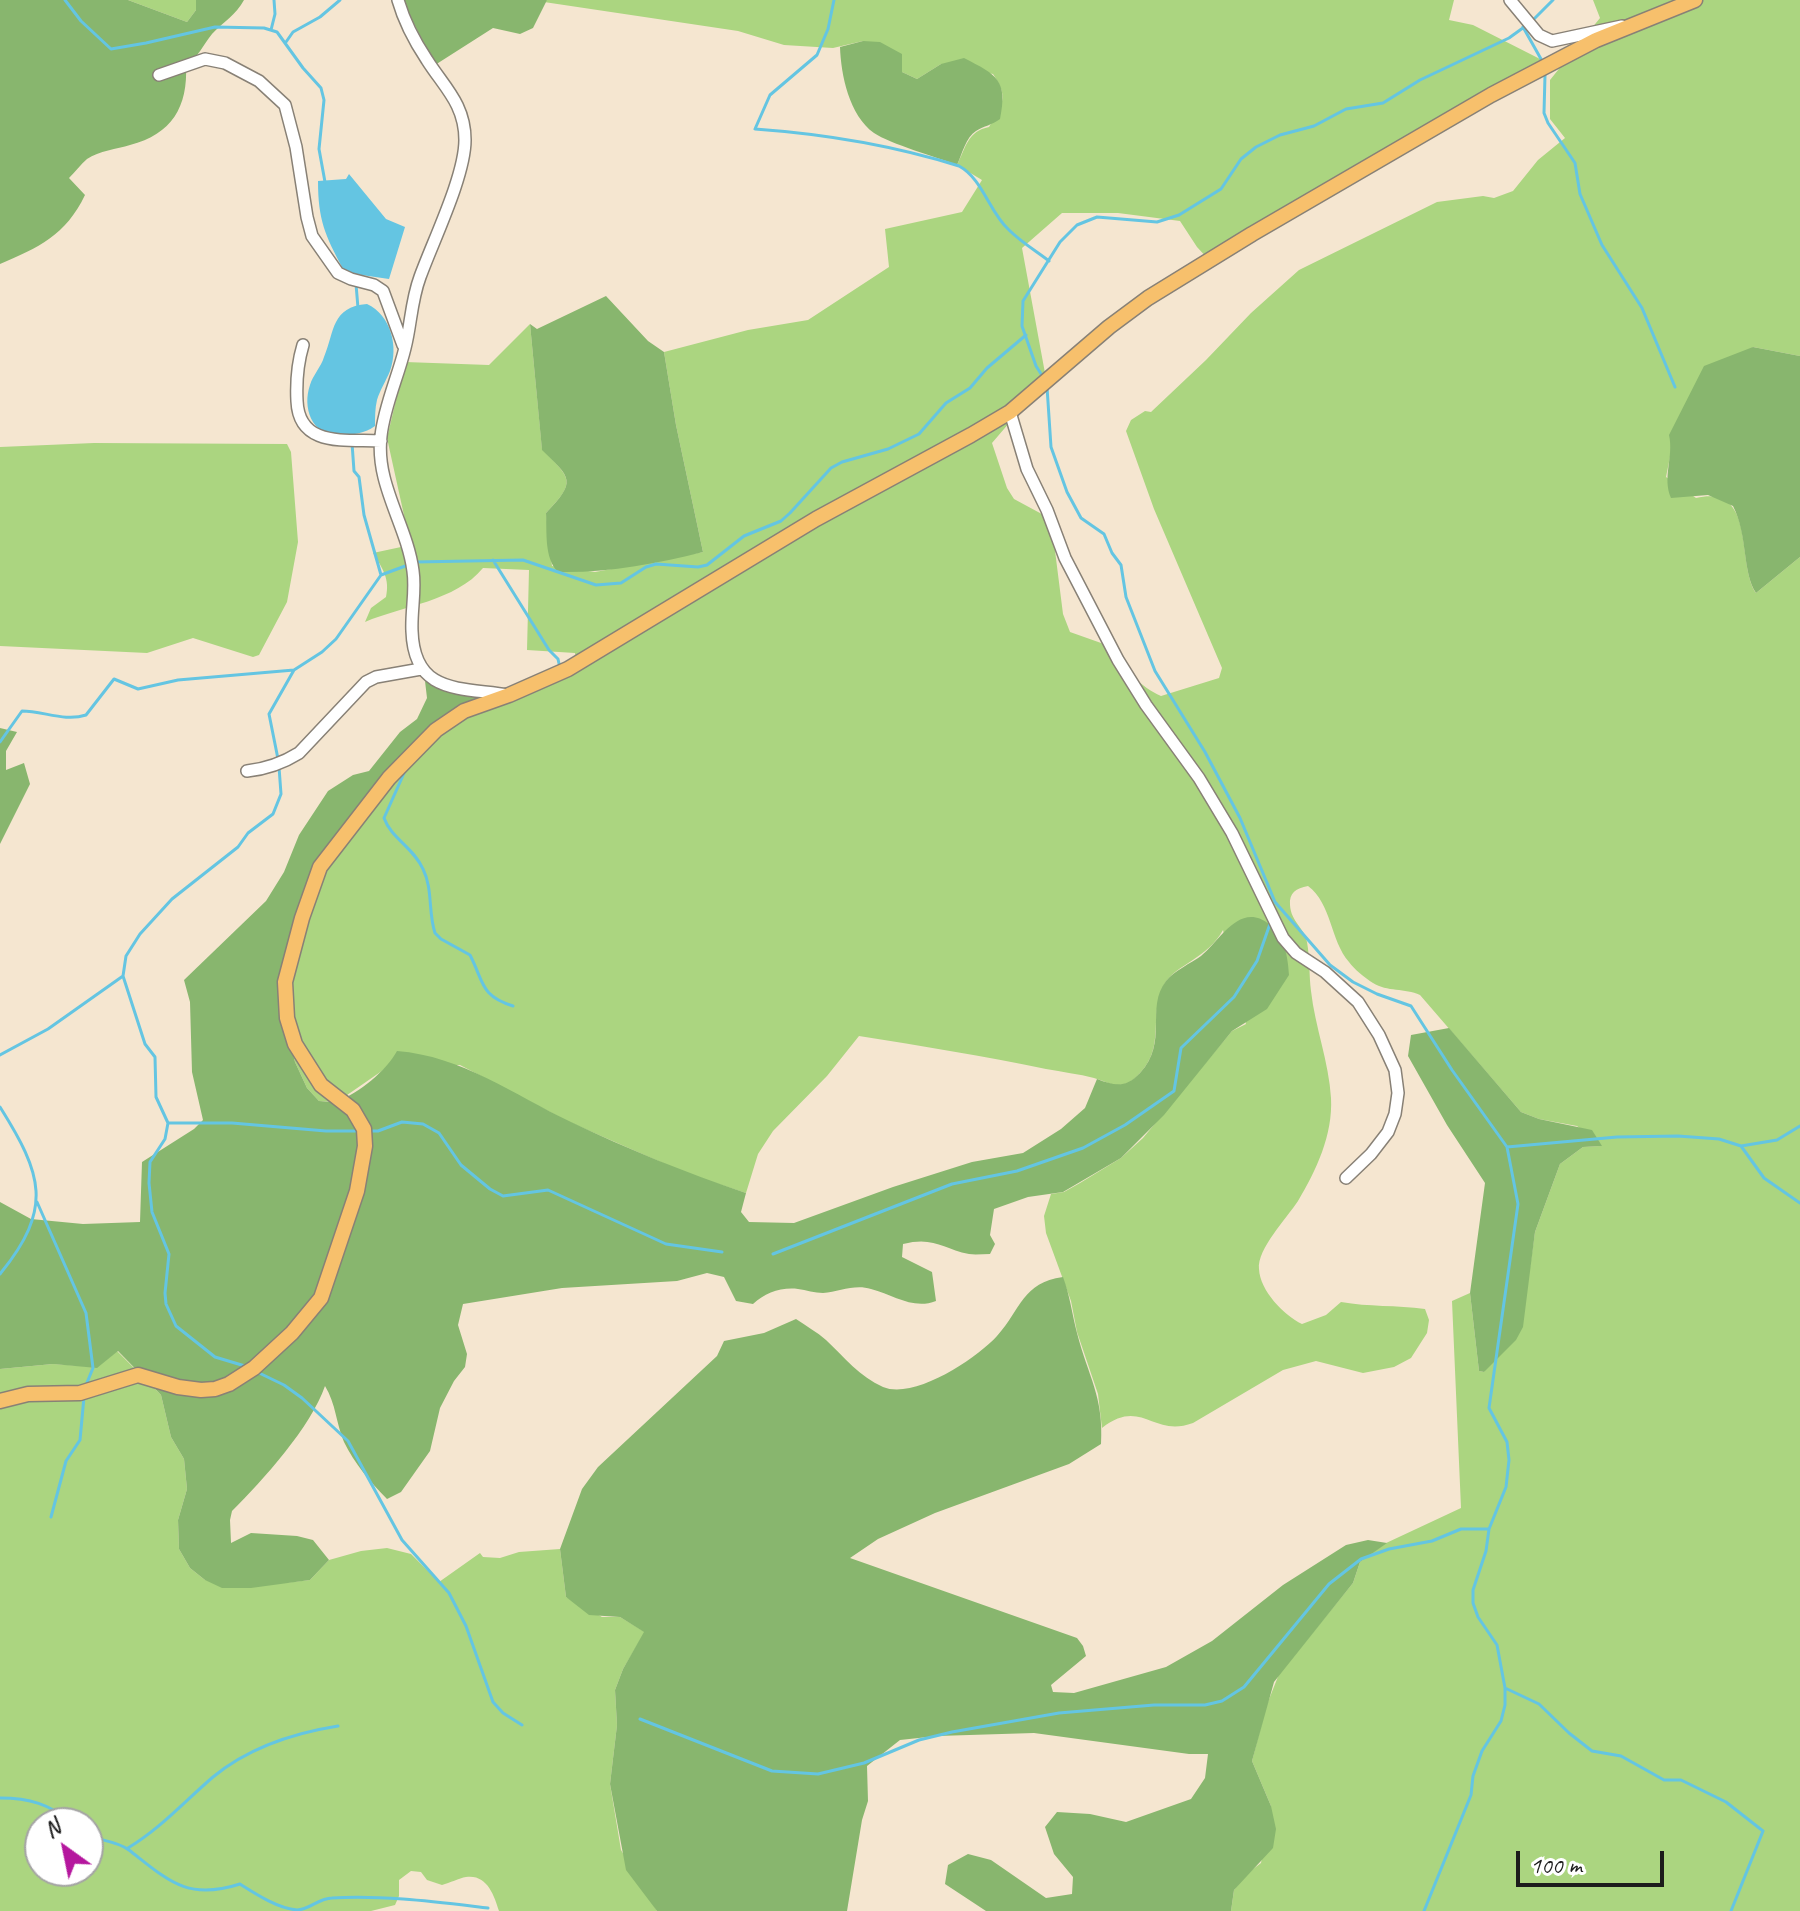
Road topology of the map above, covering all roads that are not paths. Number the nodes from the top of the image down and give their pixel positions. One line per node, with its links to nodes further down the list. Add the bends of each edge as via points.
1 (398, 0): 7 (street, via 427,60 458,102 465,130 458,173 411,301)
2 (1510, 0): 4 (street, via 1539,35 1552,41)
3 (1695, 0): 4 (main road)
4 (1629, 25): 8 (main road, via 1491,95 1148,298)
5 (159, 75): 7 (street, via 205,59 225,63 259,81 285,105 312,236 338,273 383,291)
6 (303, 345): 9 (street, via 296,376 303,426 328,438)
7 (405, 350): 9 (street)
8 (1010, 412): 11 (main road, via 816,519 596,653); 13 (street, via 1027,469 1065,558 1118,660 1232,833 1283,938 1358,1002 1395,1070 1398,1093 1388,1132)
9 (381, 441): 10 (street, via 388,494 411,557 412,633)
10 (421, 669): 11 (street, via 441,684); 12 (street, via 366,682 299,753)
11 (509, 695): 14 (main road, via 456,715 389,778 320,867 302,918 285,982 289,1030 321,1085 353,1110 364,1129 357,1191 315,1308 254,1368 215,1389 178,1387 138,1375 80,1393 28,1394)
12 (247, 771)
13 (1346, 1178)
14 (0, 1401)

